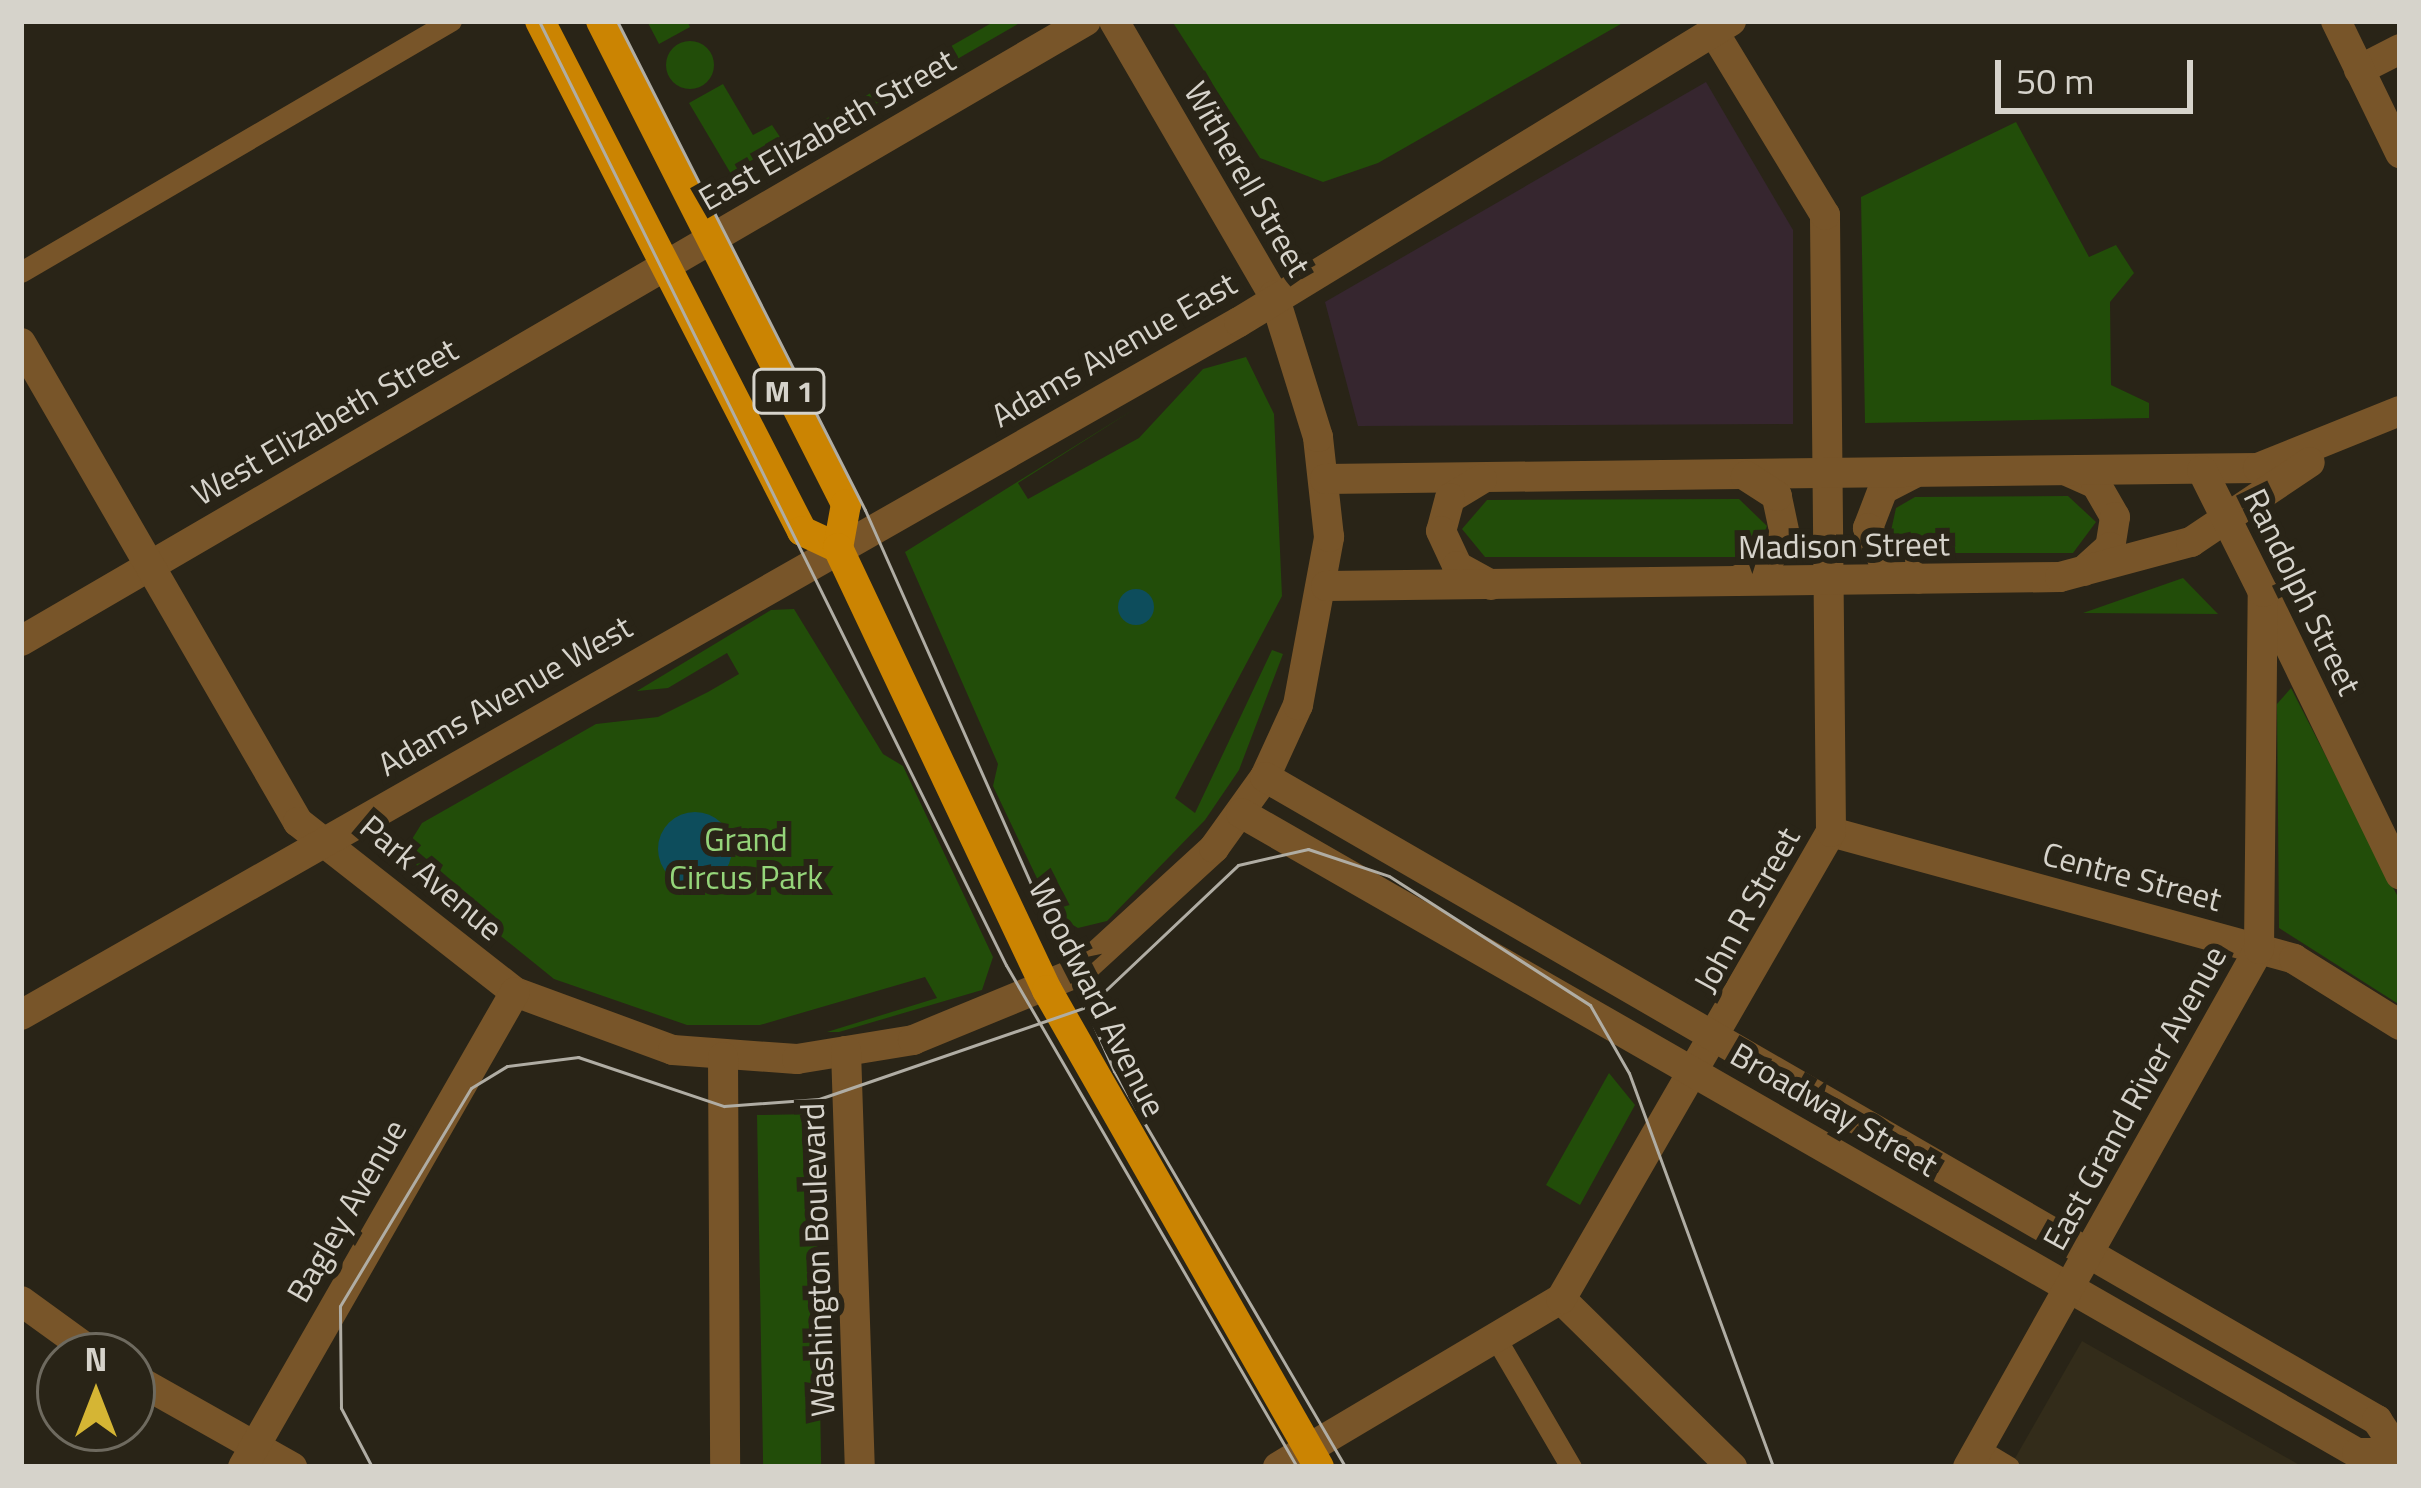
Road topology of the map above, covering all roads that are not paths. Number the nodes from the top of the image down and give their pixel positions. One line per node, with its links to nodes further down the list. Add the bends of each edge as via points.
1 (451, 21): 13 (street)
2 (540, 21): 12 (main road, Woodward Avenue / M 1)
3 (601, 21): 11 (main road, Woodward Avenue / M 1)
4 (1086, 21): 11 (street, East Elizabeth Street)
5 (1114, 21): 14 (street, Witherell Street)
6 (2336, 21): 9 (street)
7 (1722, 26): 14 (street, Adams Avenue East); 21 (street, John R Street, via 1825,215)
8 (2400, 49): 9 (street)
9 (2359, 70): 10 (street)
10 (2400, 153)
11 (711, 239): 12 (street, East Elizabeth Street); 26 (main road, Woodward Avenue / M 1, via 846,504)
12 (664, 264): 26 (main road, Woodward Avenue / M 1, via 802,531); 27 (street, West Elizabeth Street)
13 (21, 272)
14 (1274, 296): 24 (street, Witherell Street); 26 (street, Adams Avenue East)
15 (21, 343): 27 (street, Park Avenue)
16 (2400, 410): 17 (street, Madison Street)
17 (2329, 447): 19 (street, Madison Street, via 2258,468); 25 (street, Madison Street)
18 (2066, 470): 19 (street, Madison Street); 20 (street, Madison Street); 28 (street, via 2108,496 2115,532 2094,564)
19 (2202, 470): 25 (street, Randolph Street)
20 (1928, 472): 21 (street, Madison Street); 29 (street, via 1883,489 1868,527 1883,560)
21 (1828, 474): 22 (street, Madison Street); 31 (street, John R Street)
22 (1739, 475): 23 (street, Madison Street); 30 (street, via 1777,496 1785,535 1763,569)
23 (1494, 478): 24 (street, Madison Street); 33 (street, via 1450,498 1441,531 1457,566)
24 (1324, 479): 32 (street, Witherell Street)
25 (2228, 521): 28 (street, Madison Street, via 2136,562); 34 (street, Randolph Street)
26 (838, 548): 39 (street, Adams Avenue West); 42 (main road, Woodward Avenue)
27 (152, 565): 35 (street, West Elizabeth Street); 39 (street, Park Avenue, via 291,811)
28 (2060, 577): 29 (street, Madison Street)
29 (1931, 582): 31 (street, Madison Street)
30 (1731, 583): 31 (street, Madison Street); 33 (street, Madison Street)
31 (1829, 583): 38 (street, John R Street)
32 (1326, 586): 33 (street, Madison Street); 36 (street, Witherell Street, via 1298,705)
33 (1492, 586)
34 (2263, 592): 40 (street, Randolph Street); 41 (street, East Grand River Avenue)
35 (21, 641)
36 (1265, 777): 37 (street, Witherell Street); 46 (street, Broadway Street)
37 (1240, 813): 42 (street, Witherell Street, via 1110,952); 49 (street, Broadway Street)
38 (1831, 832): 41 (street, Centre Street); 46 (street, John R Street)
39 (330, 841): 43 (street, Park Avenue); 44 (street, Adams Avenue West)
40 (2400, 874)
41 (2259, 949): 45 (street, Centre Street); 50 (street, East Grand River Avenue)
42 (1047, 990): 47 (street, Park Avenue, via 913,1040); 59 (main road, Woodward Avenue)
43 (514, 992): 48 (street, Park Avenue, via 592,1027); 58 (street, Bagley Avenue)
44 (21, 1016)
45 (2400, 1025)
46 (1717, 1036): 49 (street, John R Street); 50 (street, Broadway Street)
47 (846, 1051): 48 (street, Park Avenue); 63 (street, Washington Boulevard)
48 (723, 1057): 62 (street)
49 (1696, 1073): 51 (street, Broadway Street); 52 (street, John R Street)
50 (2089, 1254): 51 (street, East Grand River Avenue); 57 (street, Broadway Street, via 2377,1420)
51 (2071, 1287): 57 (street, Broadway Street, via 2357,1454); 60 (street, East Grand River Avenue)
52 (1561, 1298): 55 (street, John R Street); 66 (street)
53 (21, 1300): 54 (street)
54 (64, 1332)
55 (1498, 1342): 59 (street, John R Street); 65 (street)
56 (156, 1393): 58 (street)
57 (2398, 1454)
58 (249, 1456): 61 (street)
59 (1313, 1458): 64 (street, John R Street)
60 (1974, 1458): 67 (street)
61 (292, 1467)
62 (724, 1467)
63 (860, 1467)
64 (1278, 1467)
65 (1571, 1467)
66 (1732, 1467)
67 (2009, 1467)

